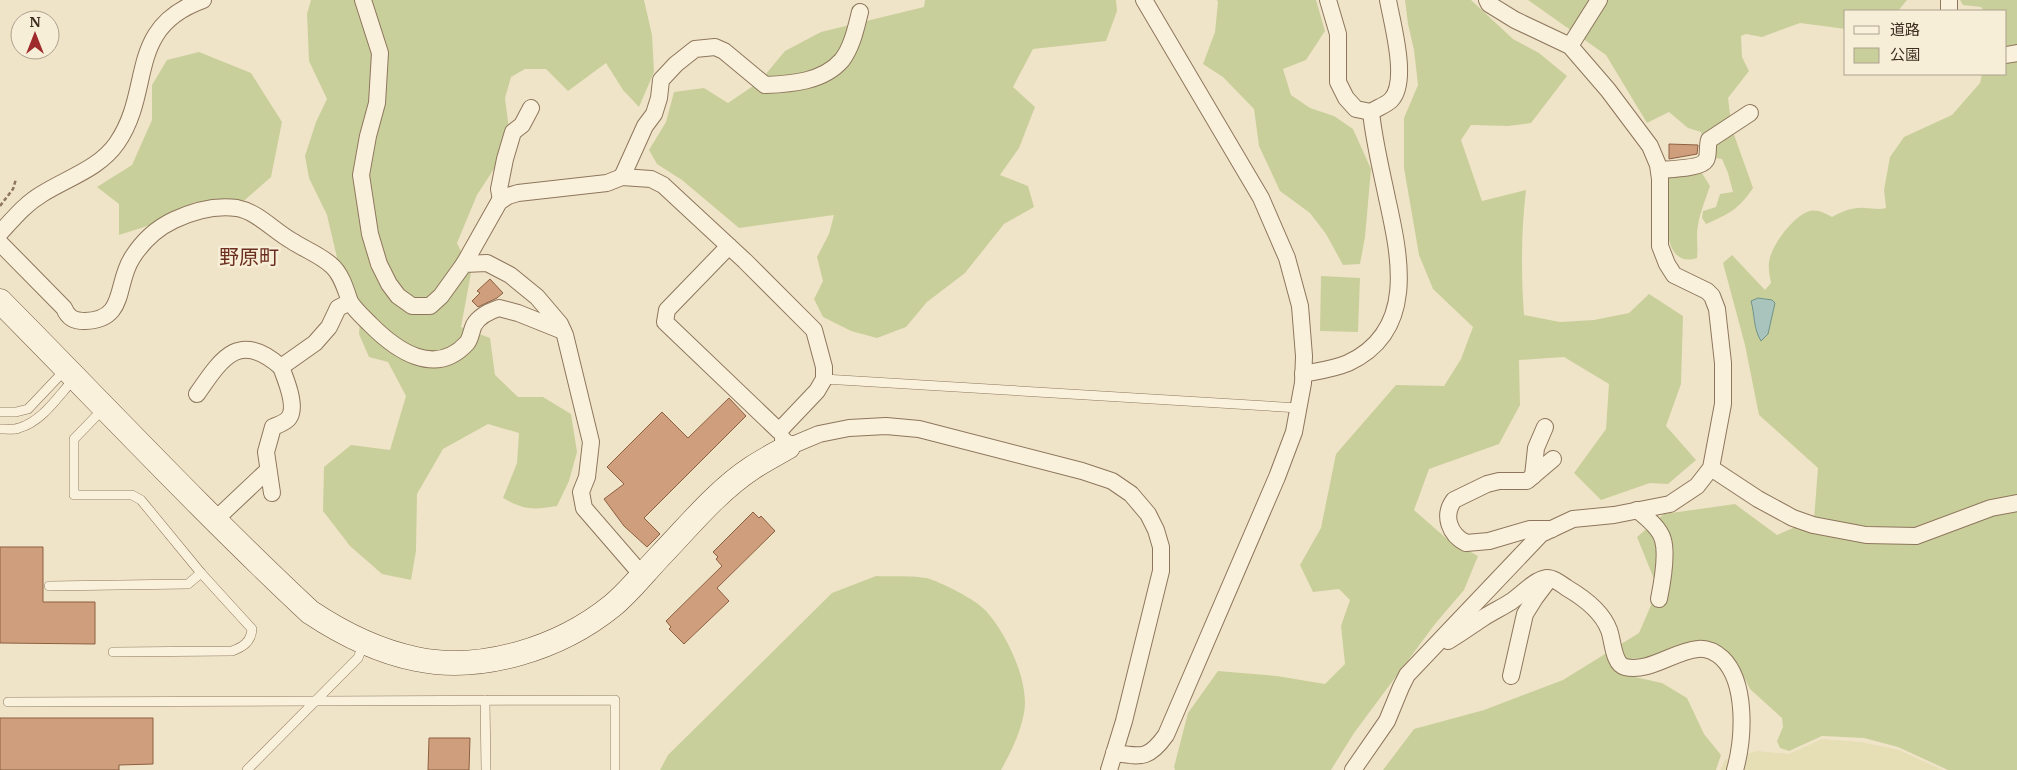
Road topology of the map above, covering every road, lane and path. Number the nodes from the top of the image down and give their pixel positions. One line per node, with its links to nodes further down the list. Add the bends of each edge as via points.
1 (203, 0): 18 (street, via 172,15 154,36 130,119 117,143 100,161 25,206)
2 (363, 0): 21 (street, via 380,53 377,103 361,175 370,234 379,264 398,296 412,306 430,306)
3 (1144, 0): 27 (street, via 1261,198 1287,258 1300,306)
4 (1328, 0): 11 (street, via 1338,34 1338,82 1356,109)
5 (1388, 0): 11 (street, via 1398,58 1398,87 1392,99)
6 (1487, 0): 9 (street, via 1514,20)
7 (1599, 0): 9 (street)
8 (860, 12): 14 (street, via 854,36 842,60 828,71 799,82 765,85 724,51 715,47 695,49 661,80 654,114 645,126)
9 (1570, 46): 13 (street, via 1634,122 1650,146)
10 (531, 108): 16 (street, via 522,125 512,132 499,190)
11 (1371, 112): 27 (street, via 1400,275 1397,305 1387,328 1363,354 1340,366)
12 (1750, 113): 13 (street, via 1709,140 1703,163)
13 (1658, 170): 37 (street, via 1660,246 1667,264 1674,275 1708,291 1717,309 1724,388)
14 (622, 177): 16 (street, via 607,183 518,193); 20 (street, via 651,179 663,185)
15 (16, 179): 17 (path, via 13,189)
16 (501, 200): 21 (street)
17 (0, 206)
18 (0, 233)
19 (0, 243): 23 (street, via 72,319 97,320 118,302 131,258 153,234 184,216 212,208 235,208 252,213 332,265)
20 (728, 246): 28 (street, via 814,330); 35 (street, via 666,310 665,322)
21 (464, 264): 24 (street, via 487,263 510,275 544,304)
22 (0, 301): 26 (street)
23 (350, 302): 24 (street, via 398,348 420,358 441,358 451,354 468,341 480,318 499,308); 25 (street, via 338,308 329,327 315,343)
24 (563, 331): 46 (street, via 591,442 587,476 581,492 584,508)
25 (282, 367): 29 (street, via 269,356 250,350 232,352); 38 (street, via 291,399 291,413 285,421 273,427 266,452)
26 (71, 373): 30 (street); 32 (lane, via 28,409); 34 (lane, via 32,423 18,429)
27 (1304, 374): 31 (street)
28 (824, 379): 31 (lane); 35 (street)
29 (197, 394)
30 (104, 408): 43 (street); 45 (lane, via 74,439 74,495 136,497 141,500)
31 (1299, 408): 57 (street, via 1294,432 1276,477 1166,735 1156,750 1139,756)
32 (0, 412)
33 (1545, 427): 39 (street, via 1536,448)
34 (0, 429)
35 (783, 439): 46 (street, via 723,492); 57 (street, via 849,428 919,428 1082,471 1112,481 1131,494 1148,514 1156,530 1161,547 1161,571)
36 (1553, 460): 39 (street)
37 (1711, 468): 41 (street, via 1793,518 1866,535 1916,536 1991,508); 42 (street, via 1697,486 1670,504)
38 (268, 470): 40 (street); 43 (street)
39 (1533, 476): 44 (street, via 1527,480 1487,484 1454,500 1449,515 1450,529 1466,543 1489,541 1530,529)
40 (272, 493)
41 (2017, 503)
42 (1637, 510): 44 (street, via 1573,519); 49 (street, via 1663,540 1663,579)
43 (215, 520): 50 (street, via 310,612)
44 (1552, 529): 51 (street, via 1541,534)
45 (201, 573): 48 (lane, via 188,584); 52 (lane, via 250,624 252,633 246,644 232,650)
46 (642, 575): 50 (street, via 613,606 585,624 549,643 508,656 464,663 417,660)
47 (1549, 578): 51 (street, via 1537,582 1461,634); 53 (street, via 1525,614); 63 (street, via 1597,610 1610,632 1615,656 1625,667 1640,667 1697,649 1713,652 1724,660 1735,679 1741,709 1741,736)
48 (49, 586)
49 (1658, 599)
50 (364, 643): 55 (lane, via 358,658)
51 (1432, 649): 62 (street, via 1400,687 1387,721)
52 (113, 652)
53 (1511, 676)
54 (485, 700): 55 (lane); 59 (lane); 60 (lane, via 615,700)
55 (316, 701): 56 (lane); 58 (lane)
56 (8, 702)
57 (1114, 753): 61 (street)
58 (247, 770)
59 (486, 770)
60 (615, 770)
61 (1109, 770)
62 (1353, 770)
63 (1735, 770)

